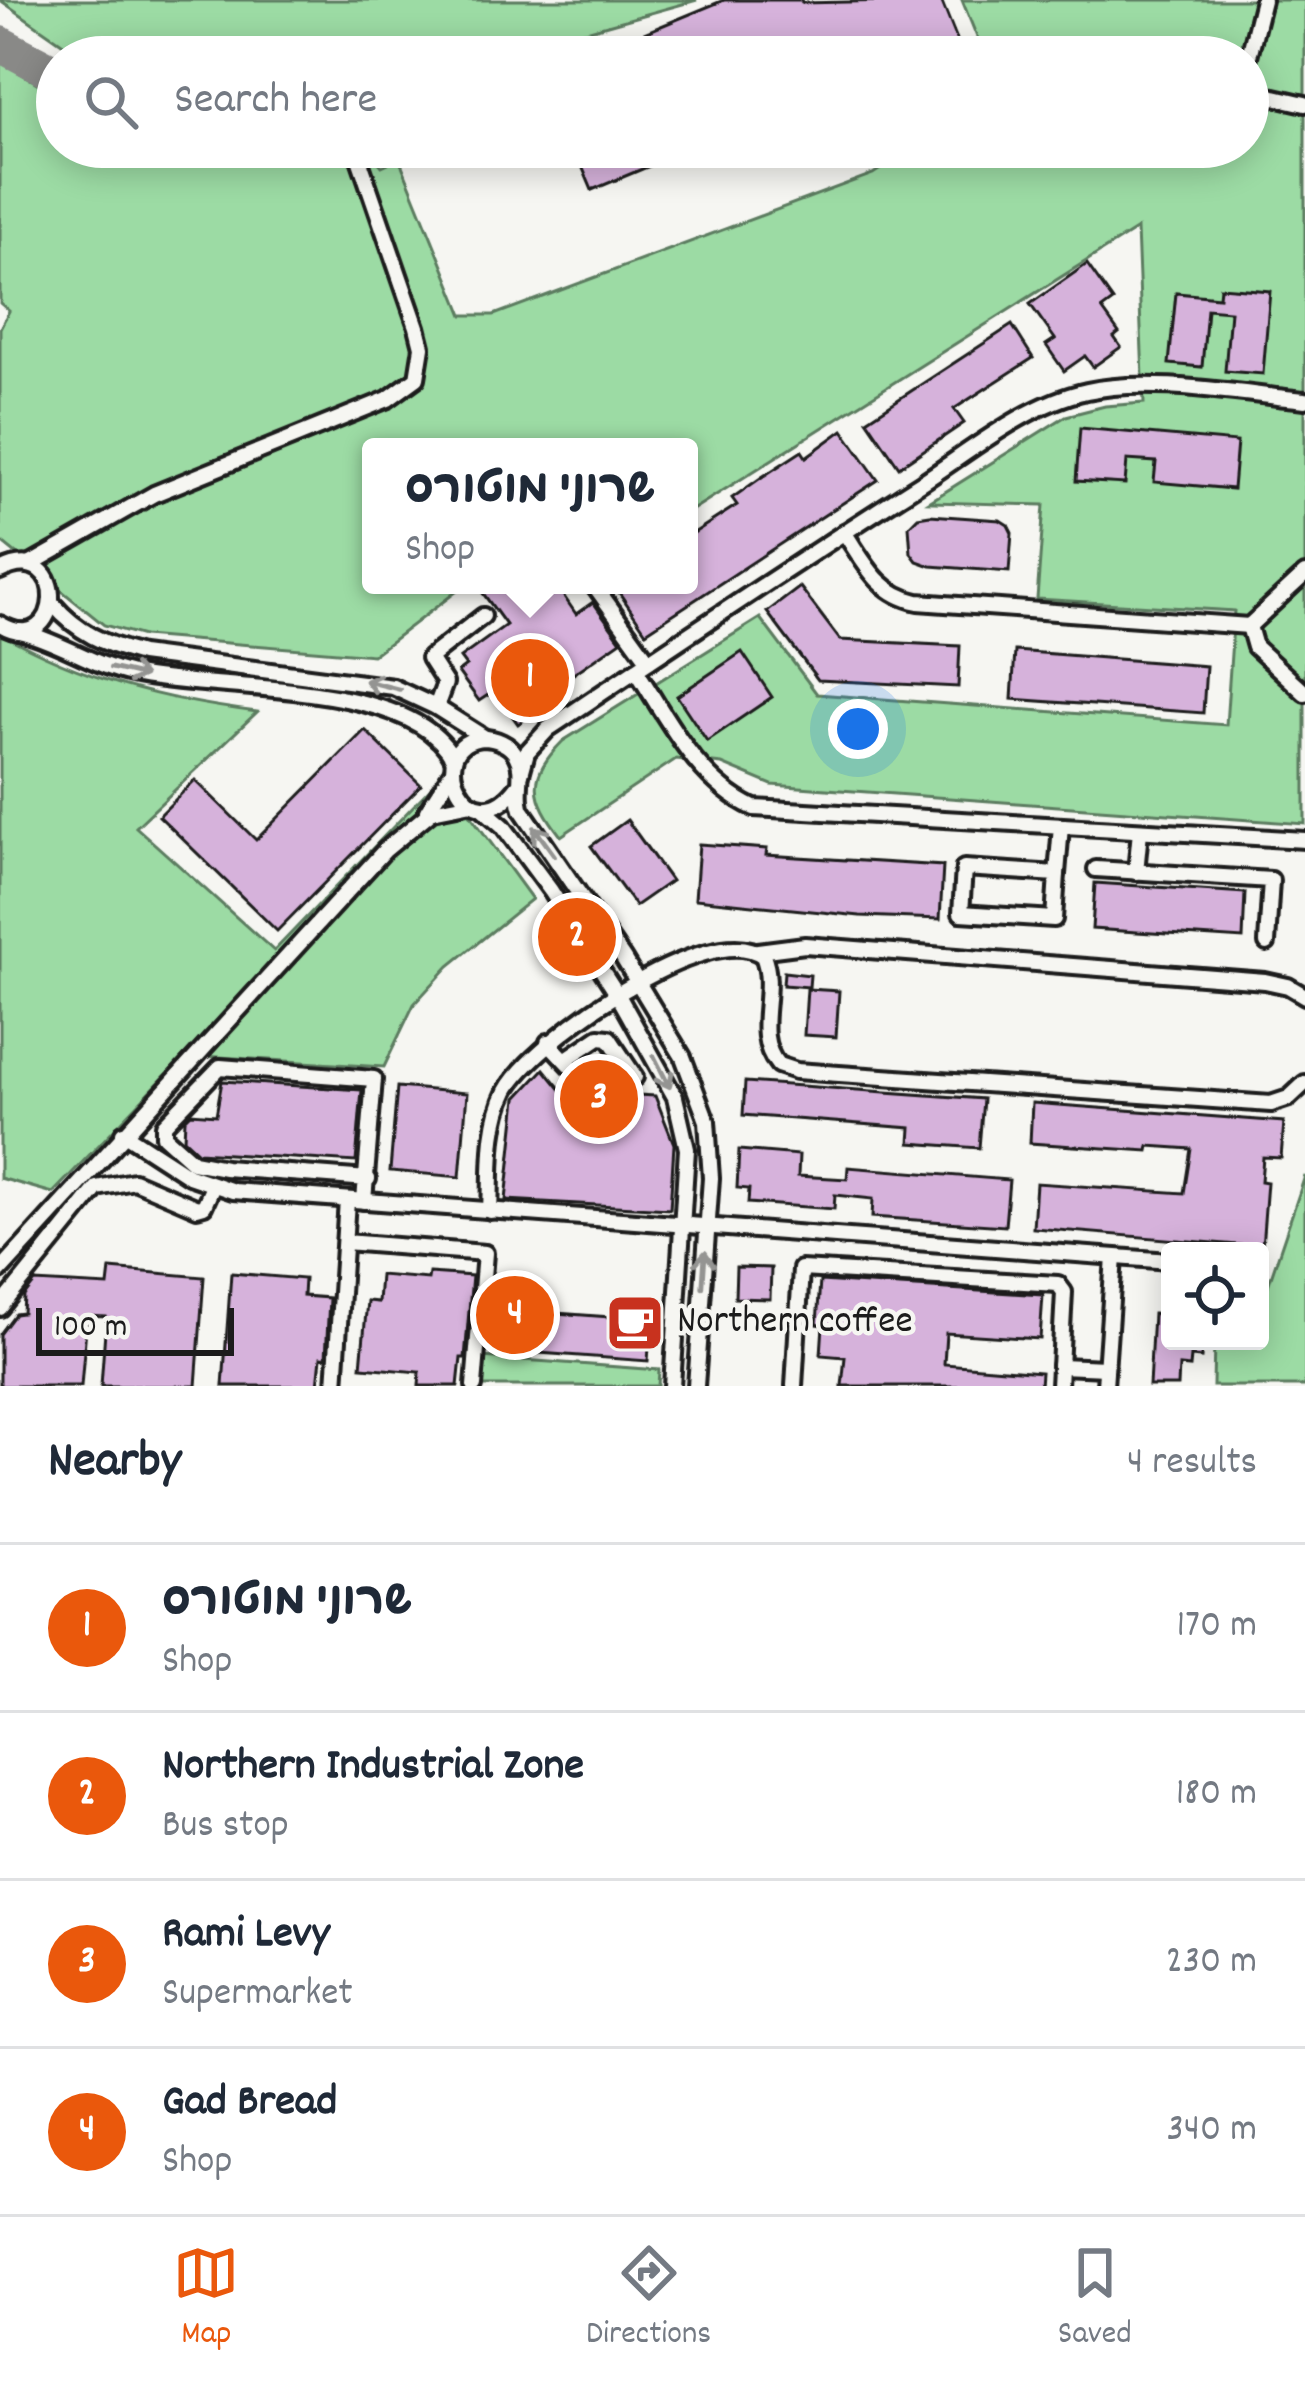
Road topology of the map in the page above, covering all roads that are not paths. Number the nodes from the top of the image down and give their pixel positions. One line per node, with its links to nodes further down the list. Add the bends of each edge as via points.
1 (1263, 0): 2 (street)
2 (1254, 36)
3 (1269, 96): 4 (street)
4 (1305, 104)
5 (363, 168): 8 (street, via 422,346 417,378 388,399 154,494)
6 (1305, 400): 7 (street, via 1090,390 1027,416)
7 (844, 532): 17 (street, via 880,586 903,599); 19 (street)
8 (74, 542): 10 (street); 14 (street, via 54,571)
9 (0, 560): 10 (street)
10 (23, 565): 11 (street); 14 (street, via 50,582)
11 (0, 571)
12 (1305, 574): 17 (street)
13 (599, 594): 19 (street)
14 (53, 599): 18 (street, via 41,623); 21 (street, one-way to 14, via 372,682 116,647 81,632)
15 (483, 616): 21 (street, via 429,658 445,683)
16 (0, 624): 18 (street)
17 (1249, 626): 20 (street, via 1255,647)
18 (19, 631): 24 (street, one-way to 24, via 137,675 387,707 437,734)
19 (643, 666): 22 (street); 28 (street, via 696,761 729,796 754,808)
20 (1305, 693)
21 (436, 707): 23 (street)
22 (548, 729): 23 (street, via 522,740); 25 (street, via 527,752)
23 (490, 739): 24 (street, via 467,744); 25 (street, via 516,754)
24 (453, 766): 26 (street, via 457,790); 27 (street)
25 (519, 780): 26 (street, via 509,798); 36 (street, one-way to 25, via 522,810)
26 (475, 804): 27 (street, via 446,806); 38 (street, via 503,826)
27 (421, 820): 42 (street, via 355,880)
28 (1061, 826): 29 (street); 33 (street)
29 (1140, 831): 30 (street); 32 (street)
30 (1304, 840)
31 (1096, 869): 32 (street)
32 (1136, 872): 34 (street, via 1271,880)
33 (1057, 874): 33 (street, via 1054,919 961,913 964,868)
34 (1267, 943)
35 (758, 951): 36 (street, via 688,956); 37 (street, via 805,945 1265,981); 41 (street, via 767,962 766,1046 778,1065 796,1071 1271,1104)
36 (639, 984): 38 (street); 49 (street, via 682,1057 707,1121)
37 (1305, 996)
38 (619, 997): 39 (street); 48 (street, one-way to 48, via 684,1126)
39 (548, 1042): 40 (street); 47 (street, via 499,1108)
40 (565, 1060): 40 (street, via 578,1074 635,1077 608,1038)
41 (1305, 1083)
42 (123, 1133): 44 (street); 53 (street)
43 (368, 1179): 43 (street, via 374,1079 220,1067 164,1125 164,1136 193,1162); 46 (street)
44 (213, 1186): 45 (street); 54 (street, via 197,1208 134,1181 97,1188)
45 (347, 1200): 46 (street); 50 (street)
46 (364, 1202): 47 (street)
47 (490, 1210): 48 (street)
48 (683, 1225): 49 (street); 59 (street)
49 (707, 1227): 51 (street); 60 (street, one-way to 49)
50 (345, 1242): 57 (street); 58 (street, via 484,1253)
51 (1114, 1257): 52 (street); 56 (street)
52 (1161, 1260)
53 (0, 1271)
54 (0, 1308)
55 (1060, 1366): 56 (street); 61 (street, via 1058,1284 801,1270); 62 (street)
56 (1106, 1368): 63 (street)
57 (335, 1386)
58 (474, 1386)
59 (672, 1386)
60 (696, 1386)
61 (794, 1386)
62 (1059, 1386)
63 (1106, 1386)

